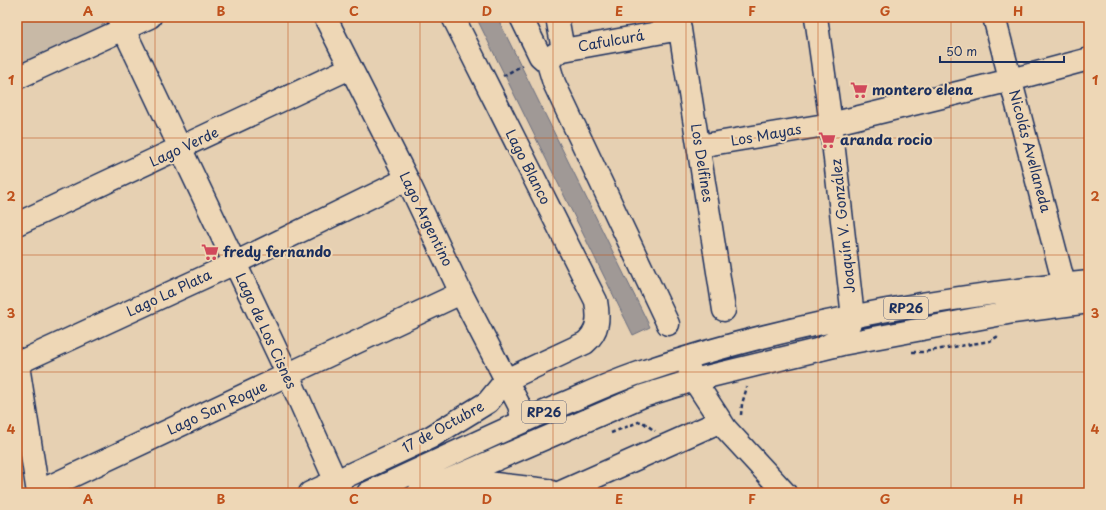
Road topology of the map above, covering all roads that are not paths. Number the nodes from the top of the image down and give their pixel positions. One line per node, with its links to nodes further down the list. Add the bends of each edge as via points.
1 (150, 17): 8 (street)
2 (324, 17): 12 (street, Lago Argentino)
3 (453, 17): 27 (street, Lago Blanco, via 596,301)
4 (521, 17): 10 (street)
5 (557, 17): 10 (street)
6 (816, 17): 15 (street, Joaquín V. González)
7 (994, 17): 14 (street, Nicolás Avellaneda)
8 (121, 23): 13 (street); 17 (street, Lago de Los Cisnes)
9 (679, 23): 10 (street, Cafulcurá); 16 (street, Los Delfines)
10 (550, 56): 28 (street, via 554,83)
11 (1089, 59): 14 (street, Los Mayas)
12 (350, 68): 17 (street, Lago Verde); 18 (street, Lago Argentino)
13 (17, 78)
14 (1011, 80): 15 (street, Los Mayas); 22 (street, Nicolás Avellaneda)
15 (831, 124): 16 (street, Los Mayas); 26 (street, Joaquín V. González)
16 (699, 146): 25 (street, Los Delfines)
17 (180, 148): 19 (street, Lago Verde); 20 (street, Lago de Los Cisnes)
18 (407, 179): 20 (street, Lago La Plata); 23 (street, Lago Argentino)
19 (17, 224)
20 (235, 263): 31 (street, Lago La Plata); 32 (street, Lago de Los Cisnes)
21 (1089, 282): 22 (street, RP26)
22 (1064, 284): 26 (street, RP26, via 959,298)
23 (461, 293): 32 (street, Lago San Roque); 33 (street, Lago Argentino)
24 (1089, 302): 29 (street, RP26, via 1013,312)
25 (724, 310)
26 (853, 317): 29 (street, via 835,343); 30 (street, RP26)
27 (599, 318): 33 (street, 17 de Octubre, via 594,336 585,342)
28 (668, 324)
29 (820, 349): 34 (street, RP26)
30 (685, 358): 34 (street); 35 (street, RP26, via 638,374)
31 (17, 361): 39 (street)
32 (288, 375): 38 (street, Lago de Los Cisnes); 39 (street, Lago San Roque)
33 (506, 380): 35 (street, Lago Argentino, via 519,405); 38 (street, 17 de Octubre, via 488,402)
34 (694, 380): 36 (street); 37 (street, RP26, via 643,396)
35 (523, 422): 41 (street, RP26)
36 (723, 425): 44 (street, via 671,443); 45 (street)
37 (438, 484): 42 (street, RP26); 43 (street, via 487,483 547,490)
38 (338, 487): 40 (street, 17 de Octubre)
39 (38, 492)
40 (310, 493)
41 (368, 493)
42 (418, 493)
43 (553, 493)
44 (559, 493)
45 (785, 493)

